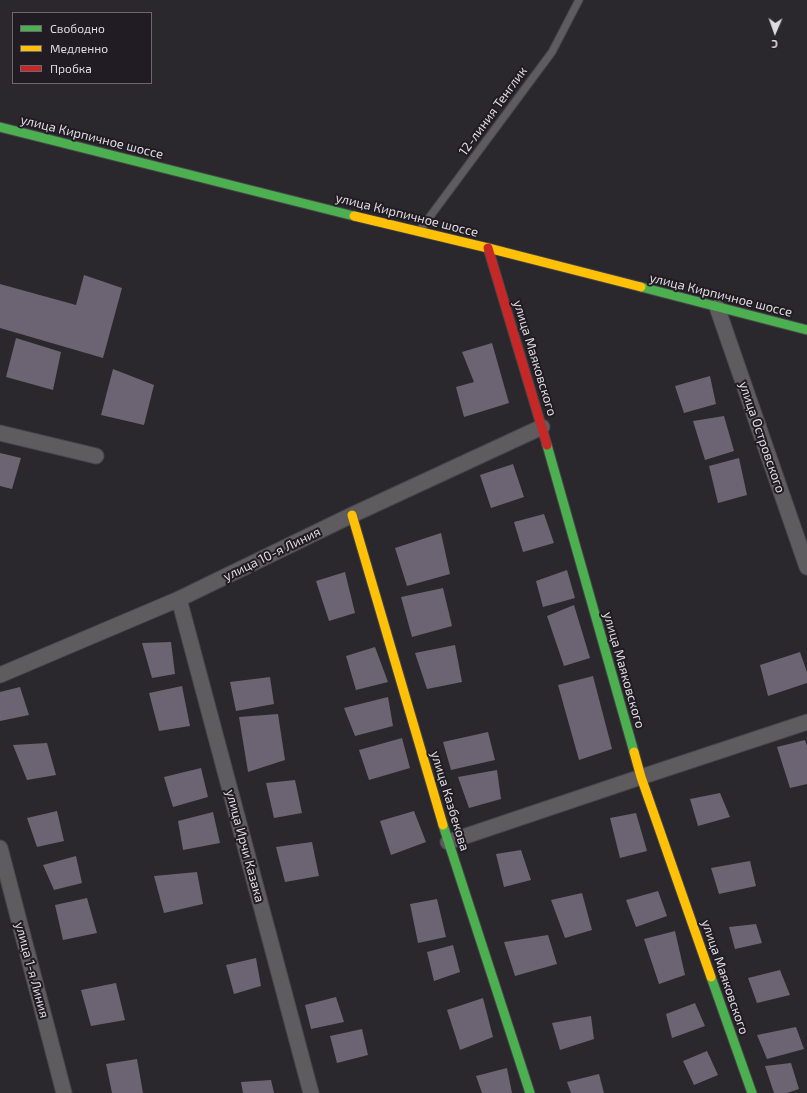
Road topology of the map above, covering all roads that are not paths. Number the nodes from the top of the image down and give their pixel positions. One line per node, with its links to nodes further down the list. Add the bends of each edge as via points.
1 (579, 0): 3 (lane, 12-линия Тенглик, via 552,52)
2 (0, 127): 3 (street, улица Кирпичное шоссе)
3 (419, 232): 4 (street, улица Кирпичное шоссе)
4 (488, 248): 5 (street, улица Кирпичное шоссе); 7 (street, улица Маяковского)
5 (717, 307): 6 (street, улица Кирпичное шоссе); 11 (street, улица Островского)
6 (807, 330)
7 (542, 427): 10 (street, улица 10-я Линия); 15 (street, улица Маяковского)
8 (0, 433): 9 (street)
9 (96, 456)
10 (352, 515): 12 (street, улица 10-я Линия); 16 (street, улица Казбекова)
11 (807, 567)
12 (179, 599): 13 (street, улица 10-я Линия); 19 (street, улица Ирчи Казака)
13 (0, 675)
14 (807, 722): 15 (street)
15 (641, 777): 16 (street); 21 (street, улица Маяковского)
16 (448, 842): 20 (street, улица Казбекова)
17 (0, 848): 18 (street, улица 1-я Линия)
18 (64, 1093)
19 (311, 1093)
20 (530, 1093)
21 (752, 1093)

